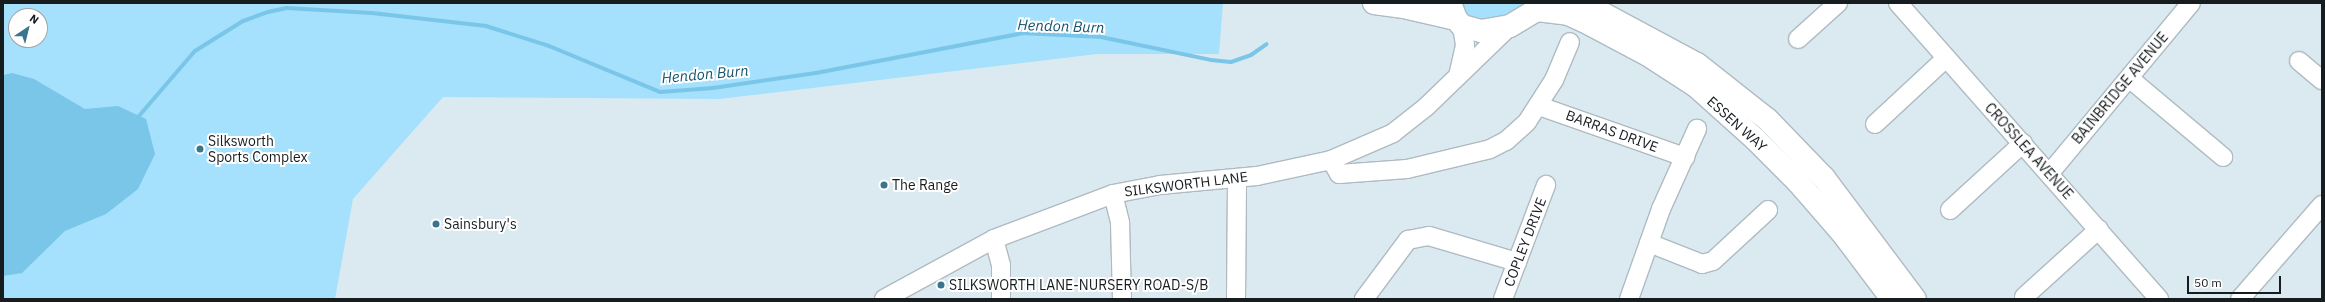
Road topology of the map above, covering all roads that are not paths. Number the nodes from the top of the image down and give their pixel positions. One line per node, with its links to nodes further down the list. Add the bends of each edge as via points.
1 (1374, 3): 7 (main road)
2 (1583, 3): 43 (main road, ESSEN WAY, via 1697,64 1767,119 1824,178)
3 (1838, 3): 9 (street)
4 (2191, 3): 14 (street, BAINBRIDGE AVENUE)
5 (1899, 4): 11 (street, CROSSLEA AVENUE)
6 (1538, 6): 8 (main road); 42 (main road, ESSEN WAY, via 1584,21 1648,55 1696,86 1798,182 1843,234)
7 (1456, 16): 8 (main road, via 1481,31); 13 (street, via 1466,45)
8 (1510, 26): 13 (street, SILKSWORTH LANE)
9 (1798, 39)
10 (1570, 42): 16 (street, via 1554,80)
11 (1946, 58): 17 (street); 19 (street, CROSSLEA AVENUE)
12 (2299, 61): 15 (street)
13 (1458, 76): 22 (street, SILKSWORTH LANE, via 1426,107 1393,133)
14 (2129, 78): 21 (street); 23 (street, BAINBRIDGE AVENUE)
15 (2322, 80)
16 (1539, 106): 20 (street, BARRAS DRIVE); 22 (street, via 1527,122 1506,141 1490,149 1407,169 1339,174)
17 (1875, 124)
18 (1697, 129): 20 (street)
19 (2023, 143): 23 (street, CROSSLEA AVENUE); 29 (street)
20 (1685, 157): 32 (street, via 1661,209)
21 (2223, 157)
22 (1331, 160): 24 (street, SILKSWORTH LANE)
23 (2049, 174): 30 (street, CROSSLEA AVENUE)
24 (1237, 178): 26 (street, SILKSWORTH LANE, via 1160,185); 38 (street)
25 (1546, 185): 33 (street, COPLEY DRIVE)
26 (1113, 194): 31 (street, SILKSWORTH LANE); 37 (street, via 1120,223)
27 (2322, 205): 45 (street)
28 (1768, 210): 32 (street, via 1713,261 1702,264)
29 (1950, 210)
30 (2099, 229): 34 (street); 44 (street, CROSSLEA AVENUE)
31 (994, 239): 35 (street, SILKSWORTH LANE); 36 (street, via 1001,265)
32 (1649, 243): 41 (street)
33 (1518, 262): 39 (street, via 1429,236 1408,240); 40 (street, COPLEY DRIVE)
34 (2024, 297)
35 (884, 299)
36 (1001, 299)
37 (1122, 299)
38 (1236, 299)
39 (1364, 299)
40 (1503, 299)
41 (1629, 299)
42 (1892, 299)
43 (1915, 299)
44 (2159, 299)
45 (2240, 299)

